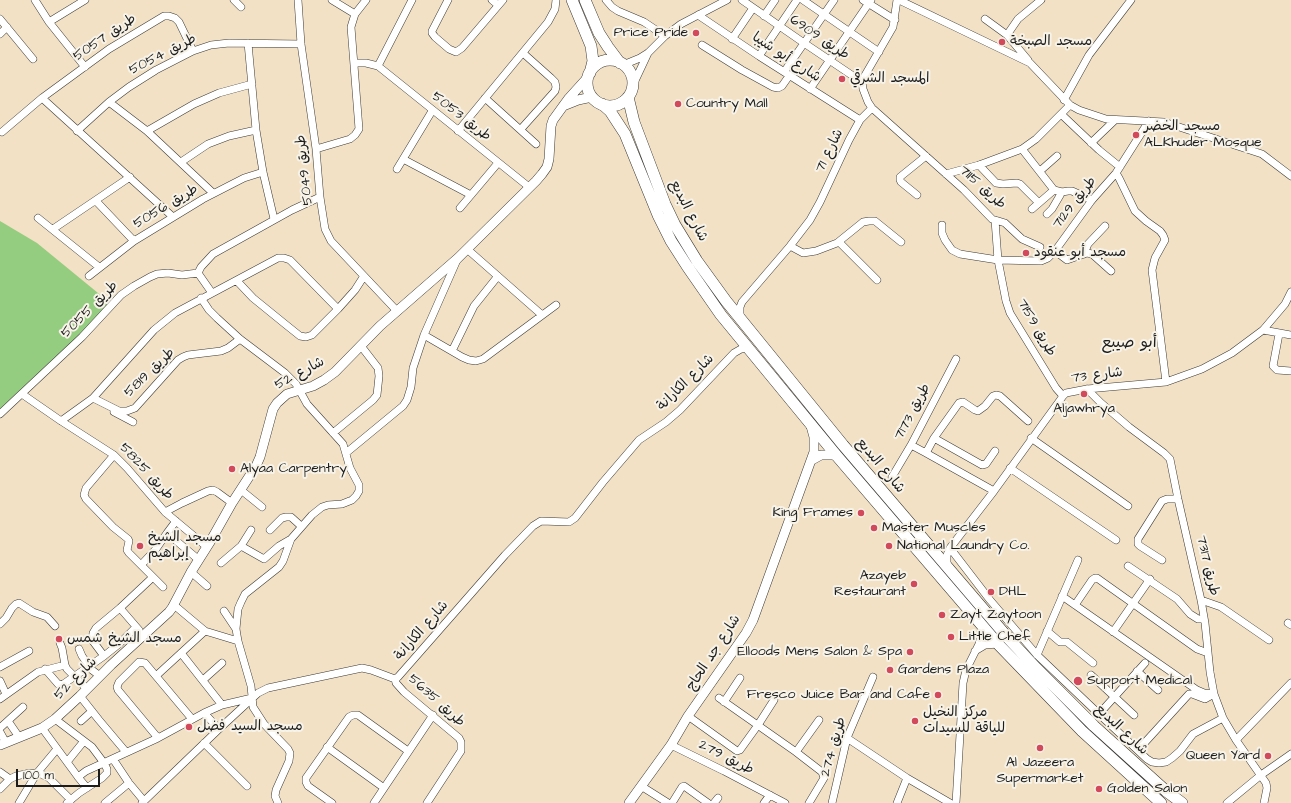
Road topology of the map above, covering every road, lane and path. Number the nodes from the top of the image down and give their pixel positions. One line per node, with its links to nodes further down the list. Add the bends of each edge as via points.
1 (35, 0): 34 (street)
2 (85, 0): 34 (street)
3 (234, 0): 25 (street)
4 (298, 0): 44 (street, طريق 5049)
5 (332, 0): 27 (street)
6 (366, 0): 27 (street)
7 (412, 0): 56 (street)
8 (448, 0): 24 (street, via 432,33 456,52)
9 (492, 0): 24 (street)
10 (556, 0): 48 (street, via 553,16)
11 (572, 0): 59 (main road, via 590,46 592,61)
12 (585, 0): 55 (main road, via 599,33)
13 (606, 0): 40 (street, via 618,11 644,22)
14 (727, 0): 29 (street)
15 (742, 0): 26 (street, طريق 6909)
16 (775, 0): 30 (street)
17 (797, 0): 35 (street)
18 (803, 0): 28 (street)
19 (834, 0): 28 (street)
20 (898, 0): 33 (street); 54 (street)
21 (1041, 0): 39 (street, via 1018,19)
22 (1131, 0): 68 (street, via 1089,55)
23 (867, 1): 33 (street); 37 (street)
24 (501, 3)
25 (241, 7)
26 (753, 8): 30 (street, طريق 6909); 41 (street)
27 (355, 14): 53 (street, via 352,27)
28 (824, 14): 37 (street); 43 (street)
29 (698, 15): 40 (street); 41 (street, شارع أبو شيبا)
30 (764, 16): 35 (street, طريق 6909)
31 (0, 19): 36 (street)
32 (984, 19): 39 (street)
33 (894, 20): 47 (street)
34 (49, 22): 57 (street)
35 (779, 26): 43 (street, طريق 6909); 50 (street)
36 (7, 27): 38 (street); 51 (street)
37 (849, 32): 47 (street); 52 (street)
38 (0, 34)
39 (1007, 35): 54 (street)
40 (665, 36): 49 (street)
41 (732, 39): 50 (street, شارع أبو شيبا)
42 (248, 43): 44 (street, طريق 5054); 46 (street, طريق 5054, via 211,45); 61 (street)
43 (804, 43): 52 (street, طريق 6909); 58 (street)
44 (301, 44): 87 (street, طريق 5049)
45 (702, 45): 58 (street, via 773,87 782,86)
46 (193, 51): 57 (street, طريق 5057, via 179,22 175,18 164,16 109,49); 69 (street, طريق 5054, via 156,70)
47 (879, 52): 60 (street)
48 (523, 53): 67 (street); 80 (street, via 555,82 556,86 555,91)
49 (648, 53): 55 (street); 62 (street)
50 (759, 56): 58 (street, شارع أبو شيبا)
51 (33, 58)
52 (830, 61): 60 (street, طريق 6909); 63 (street)
53 (355, 63): 56 (street, via 366,62); 87 (street, via 359,128 350,139)
54 (1030, 63): 68 (street)
55 (622, 64): 59 (main road, via 614,61 600,63); 62 (main road, via 629,70)
56 (378, 66): 74 (street, طريق 5053)
57 (85, 67): 66 (street, طريق 5057)
58 (786, 74): 63 (street, شارع أبو شيبا)
59 (589, 75): 64 (main road, via 588,87); 71 (street, شارع 52)
60 (862, 82): 73 (street, via 865,96)
61 (252, 84): 79 (street); 82 (street, via 219,93 194,104)
62 (632, 85): 65 (main road)
63 (810, 89): 76 (street, شارع أبو شيبا)
64 (592, 97): 70 (main road); 71 (street)
65 (628, 97): 70 (main road, via 616,105); 143 (main road, شارع البديع, via 634,122 675,225)
66 (42, 98): 81 (street); 84 (street, طريق 5057)
67 (485, 98): 80 (street); 83 (street)
68 (1064, 100): 72 (street)
69 (109, 102): 81 (street, طريق 5054); 82 (street)
70 (602, 104): 154 (main road, شارع البديع, via 610,111 625,134 672,241 703,291)
71 (563, 106): 102 (street, شارع 52, via 555,115 551,126 547,167)
72 (1070, 106): 75 (street); 77 (street, via 1094,116)
73 (872, 108): 76 (street, شارع 71); 89 (street)
74 (432, 111): 83 (street, طريق 5053); 91 (street)
75 (1061, 114): 85 (street); 88 (street)
76 (860, 120): 125 (street, شارع 71, via 810,220)
77 (1115, 120): 78 (street); 85 (street)
78 (1149, 121): 96 (street, طريق 7129); 100 (street, via 1164,122 1262,154)
79 (256, 130): 92 (street, via 208,144); 97 (street)
80 (521, 130): 86 (street)
81 (77, 131): 101 (street)
82 (147, 131): 92 (street)
83 (458, 131): 93 (street, طريق 5053)
84 (2, 132)
85 (1091, 143): 96 (street)
86 (536, 144)
87 (316, 149): 108 (street, طريق 5049)
88 (1022, 149): 94 (street); 98 (street)
89 (926, 156): 99 (street); 107 (street, via 900,177 901,182)
90 (1057, 156): 98 (street)
91 (403, 159): 95 (street); 106 (street)
92 (181, 162): 105 (street)
93 (498, 163): 102 (street, طريق 5053); 106 (street)
94 (979, 165): 99 (street); 111 (street, via 996,183 1020,184)
95 (396, 169)
96 (1118, 170): 109 (street, طريق 7129); 162 (street, via 1119,178 1135,211 1160,231 1165,240 1155,258 1152,270)
97 (263, 172): 105 (street, طريق 5056); 117 (street)
98 (1040, 172): 103 (street)
99 (946, 174): 118 (street, طريق 7115)
100 (1291, 176)
101 (130, 177): 110 (street); 115 (street)
102 (529, 188): 127 (street, شارع 52)
103 (1054, 190): 104 (street); 111 (street)
104 (1062, 192): 109 (street, via 1072,191); 114 (street)
105 (214, 193): 115 (street, طريق 5056)
106 (471, 195): 112 (street)
107 (917, 196)
108 (320, 197): 117 (street); 136 (street, طريق 5049, via 323,224 328,236)
109 (1092, 200): 128 (street, طريق 7129)
110 (96, 202): 121 (street); 122 (street)
111 (1039, 203): 113 (street)
112 (460, 208)
113 (1032, 209)
114 (1047, 214)
115 (173, 217): 122 (street, طريق 5056)
116 (38, 218): 121 (street)
117 (274, 219): 134 (street, via 214,254)
118 (995, 220): 126 (street, طريق 7115, via 1005,223 1022,239); 131 (street, طريق 7159)
119 (942, 225): 131 (street, طريق 7129, via 942,233 952,250 965,255)
120 (1105, 226): 129 (street, via 1088,244)
121 (53, 230): 132 (street)
122 (134, 241): 132 (street, طريق 5056)
123 (839, 242): 124 (street, via 863,222 869,221 875,221); 125 (street, via 809,253 803,253); 138 (street)
124 (901, 242)
125 (790, 246): 144 (street, شارع 71)
126 (1040, 247)
127 (467, 249): 130 (street, شارع 52); 137 (street)
128 (1055, 251): 129 (street, via 1067,260); 131 (street, طريق 7129, via 1041,261)
129 (1084, 254): 133 (street, via 1092,254)
130 (458, 258): 147 (street, شارع 52); 151 (street)
131 (998, 260): 166 (street, طريق 7159, via 1010,313)
132 (99, 267): 135 (street, طريق 5056)
133 (1111, 271)
134 (198, 273): 140 (street); 165 (street, طريق 5055, via 157,274 134,286 121,295 82,337)
135 (88, 276)
136 (364, 276): 146 (street); 147 (street, طريق 5049)
137 (498, 276): 148 (street); 158 (street, via 474,306)
138 (877, 280)
139 (237, 281): 140 (street); 146 (street, via 278,258 284,258 290,260); 146 (street, via 262,306 300,336 312,335)
140 (212, 293): 142 (street)
141 (1290, 295): 150 (street, شارع 73)
142 (201, 298): 155 (street, via 209,310); 167 (street, via 175,313 154,330)
143 (726, 301): 144 (street, via 731,304); 149 (main road, شارع البديع)
144 (742, 302): 149 (street)
145 (556, 304): 148 (street)
146 (338, 309)
147 (397, 310): 156 (street, شارع 52)
148 (542, 315): 158 (street, via 483,359 469,360)
149 (740, 319): 202 (main road, شارع البديع)
150 (1263, 330): 152 (street); 162 (street, شارع 73, via 1202,369)
151 (424, 334): 158 (street); 178 (street, via 413,368 407,400)
152 (1279, 334): 153 (street); 161 (street, via 1273,366 1277,370)
153 (1291, 335)
154 (738, 336): 157 (main road, شارع البديع); 159 (street, شارع الكارانة, via 738,345)
155 (240, 339): 164 (street, via 285,373); 167 (street, طريق 5819, via 221,351 188,355 178,360 135,408 119,412)
156 (361, 346): 164 (street, شارع 52, via 335,372 313,386); 173 (street, via 378,368 377,395)
157 (748, 348): 159 (street, شارع الكارانة); 172 (main road, شارع البديع)
158 (452, 351)
159 (734, 353): 257 (street, شارع الكارانة, via 676,414 639,440 575,518 569,522 542,521 533,526)
160 (956, 359): 176 (street, طريق 7173)
161 (1291, 371)
162 (1166, 382): 163 (street, شارع 73)
163 (1087, 389): 166 (street, شارع 73, via 1070,391); 187 (street, طريق 7317, via 1129,427 1168,456)
164 (299, 390): 173 (street, via 307,404); 185 (street, شارع 52, via 281,398 273,409 260,457)
165 (22, 394): 168 (street, طريق 5055); 169 (street, طريق 5825)
166 (1062, 396): 175 (street, شارع 73)
167 (92, 398): 169 (street); 171 (street)
168 (0, 414)
169 (61, 421): 180 (street, طريق 5825)
170 (1028, 421): 174 (street, via 996,395 978,411 963,402 959,403)
171 (133, 422)
172 (810, 423): 181 (main road, شارع البديع); 182 (street, شارع جد الحاج, via 815,445)
173 (333, 433): 178 (street, via 343,444)
174 (934, 438): 177 (street, via 982,465 986,464); 179 (street)
175 (1032, 438): 183 (street, شارع 73); 189 (street)
176 (911, 445): 179 (street); 184 (street, طريق 7173)
177 (995, 451)
178 (346, 453): 193 (street, via 359,485 356,496 347,502 322,507)
179 (926, 453): 186 (street)
180 (114, 455): 191 (street, طريق 5825); 207 (street, via 86,488 84,495 112,527 128,539 127,550)
181 (836, 455): 182 (street, via 821,455); 226 (main road, شارع البديع)
182 (812, 460): 277 (street, شارع جد الحاج, via 746,633)
183 (1010, 468): 186 (street, شارع 73); 198 (street)
184 (892, 477)
185 (241, 490): 188 (street, شارع 52); 190 (street)
186 (994, 491): 201 (street, شارع 73)
187 (1178, 499): 205 (street, via 1162,501 1138,539 1140,546); 216 (street, طريق 7317)
188 (232, 503): 191 (street, via 213,490); 200 (street, شارع 52)
189 (1128, 506)
190 (262, 507)
191 (165, 512): 192 (street, طريق 5825)
192 (176, 521): 196 (street); 200 (street, طريق 5825)
193 (301, 526): 195 (street, via 291,517 286,517); 197 (street)
194 (251, 530): 199 (street)
195 (270, 530)
196 (166, 533): 203 (street); 207 (street)
197 (291, 539): 199 (street, via 264,559); 227 (street, via 279,567 245,594 240,602)
198 (1116, 540)
199 (241, 546): 206 (street)
200 (207, 547): 203 (street, شارع 52)
201 (950, 548): 202 (street); 209 (street, شارع 73); 241 (street)
202 (932, 550): 209 (main road, شارع البديع)
203 (199, 560): 210 (street, شارع 52)
204 (1078, 560): 215 (street)
205 (1162, 560)
206 (221, 563)
207 (141, 565): 211 (street)
208 (1128, 566): 212 (street)
209 (947, 567): 341 (main road, شارع البديع, via 1008,638 1064,697 1141,769)
210 (191, 572): 213 (street); 218 (street, شارع 52)
211 (153, 577): 214 (street); 220 (street)
212 (1150, 580): 217 (street); 222 (street, via 1177,599 1190,614 1198,619)
213 (207, 586)
214 (163, 587)
215 (1062, 596): 219 (street); 229 (street)
216 (1201, 600): 222 (street, طريق 7317); 232 (street, via 1220,606)
217 (1133, 603): 219 (street, via 1095,578); 230 (street); 240 (street, via 1197,649)
218 (174, 605): 228 (street); 231 (street, شارع 52)
219 (1075, 605): 230 (street)
220 (120, 608): 225 (street); 242 (street, via 93,633 92,640)
221 (224, 611): 227 (street)
222 (1204, 619): 240 (street, طريق 7317)
223 (0, 624): 224 (street, via 19,602 28,610 47,618)
224 (55, 626)
225 (136, 627): 231 (street); 242 (street)
226 (983, 627): 235 (main road, شارع البديع); 238 (street)
227 (236, 629): 233 (street)
228 (205, 631): 233 (street); 239 (street)
229 (1047, 631): 241 (street); 244 (street, via 1060,642 1067,642)
230 (1113, 632): 264 (street, via 1197,690)
231 (143, 635): 253 (street, شارع 52)
232 (1269, 640)
233 (238, 641): 267 (street)
234 (60, 643): 246 (street)
235 (998, 644): 238 (street, via 986,645); 340 (main road, شارع البديع, via 1082,731)
236 (79, 649): 247 (street)
237 (29, 651): 248 (street)
238 (975, 652): 339 (street, via 963,682)
239 (181, 653): 254 (street); 258 (street)
240 (1208, 653): 264 (street, طريق 7317)
241 (1037, 655): 274 (street)
242 (104, 656): 247 (street)
243 (222, 663): 258 (street)
244 (1093, 663)
245 (1145, 663): 250 (street)
246 (65, 665): 249 (street); 252 (street)
247 (90, 666): 252 (street); 253 (street)
248 (0, 667)
249 (45, 669): 252 (street, via 60,685); 263 (street)
250 (1137, 671): 262 (street); 266 (street)
251 (1091, 675): 266 (street)
252 (74, 676): 261 (street)
253 (100, 676): 261 (street, شارع 52)
254 (156, 676): 280 (street); 290 (street, via 145,663 139,662 117,687)
255 (873, 677): 291 (street, طريق 274)
256 (740, 678): 284 (street, via 721,700)
257 (395, 679): 267 (street, شارع الكارانة, via 362,668 268,688); 275 (street, طريق 5635, via 404,692)
258 (203, 680): 270 (street)
259 (0, 681): 263 (street)
260 (1291, 683): 292 (street)
261 (87, 689): 265 (street, شارع 52)
262 (1158, 690)
263 (6, 694): 268 (street)
264 (1214, 694): 278 (street, طريق 7317); 299 (street, via 1205,699 1189,694)
265 (80, 696): 272 (street); 279 (street, شارع 52)
266 (1115, 697): 274 (street); 276 (street)
267 (252, 698): 270 (street, شارع الكارانة); 287 (street); 325 (street, via 253,707 260,718 290,753 276,790)
268 (0, 699)
269 (774, 700): 284 (street)
270 (222, 705): 273 (street, شارع الكارانة)
271 (23, 707): 282 (street)
272 (92, 711): 283 (street); 300 (street)
273 (204, 713): 280 (street, شارع الكارانة); 287 (street)
274 (1099, 714): 299 (street)
275 (433, 715): 301 (street); 328 (street, طريق 5635, via 459,738 462,746)
276 (1134, 715)
277 (688, 716): 284 (street, via 737,752); 296 (street, شارع جد الحاج)
278 (1223, 718): 292 (street, طريق 7317); 299 (street, via 1197,731 1180,751 1166,762 1152,762)
279 (55, 719): 286 (street, شارع 52); 293 (street)
280 (192, 719): 290 (street, شارع الكارانة)
281 (819, 720): 302 (street)
282 (8, 721): 285 (street); 289 (street)
283 (81, 721)
284 (758, 725): 302 (street)
285 (0, 728)
286 (42, 728): 289 (street, شارع 52); 298 (street)
287 (219, 729): 294 (street)
288 (0, 732): 295 (street)
289 (19, 737): 295 (street, شارع 52)
290 (158, 738): 300 (street, شارع الكارانة)
291 (847, 738): 311 (street); 336 (street, طريق 274)
292 (1236, 740): 309 (street, طريق 7317)
293 (84, 741): 305 (street); 306 (street)
294 (204, 743): 314 (street); 322 (street)
295 (3, 744)
296 (671, 745): 315 (street, شارع جد الحاج); 320 (street, طريق 279)
297 (328, 748): 301 (street, via 349,716 358,715); 317 (street); 326 (street, via 306,778 306,782)
298 (57, 749): 305 (street); 308 (street)
299 (1138, 750)
300 (126, 752): 304 (street, شارع الكارانة)
301 (408, 752): 317 (street)
302 (796, 752): 335 (street, via 824,775)
303 (1291, 754): 309 (street)
304 (113, 759): 306 (street, شارع الكارانة); 313 (street)
305 (67, 762): 310 (street)
306 (104, 763): 310 (street, شارع الكارانة); 316 (street, via 107,769 105,776)
307 (0, 772): 312 (street)
308 (37, 774): 312 (street, via 23,774); 321 (street, via 45,776); 323 (street)
309 (1261, 775): 319 (street); 344 (street, via 1266,785)
310 (78, 777): 316 (street)
311 (907, 778): 337 (street); 338 (street)
312 (10, 779): 318 (street)
313 (129, 783): 322 (street); 324 (street)
314 (247, 786)
315 (641, 786): 329 (street, شارع جد الحاج); 330 (street)
316 (87, 788): 321 (street)
317 (384, 788): 327 (street)
318 (0, 789)
319 (1245, 789): 342 (street); 343 (street)
320 (770, 795): 333 (street); 334 (street, طريق 279)
321 (69, 801)
322 (143, 802)
323 (19, 803)
324 (105, 803)
325 (278, 803)
326 (332, 803)
327 (374, 803)
328 (427, 803)
329 (629, 803)
330 (668, 803)
331 (672, 803): 332 (street, via 684,786)
332 (708, 803)
333 (764, 803)
334 (785, 803)
335 (809, 803)
336 (832, 803)
337 (897, 803)
338 (950, 803)
339 (956, 803)
340 (1161, 803)
341 (1182, 803)
342 (1227, 803)
343 (1236, 803)
344 (1264, 803)

